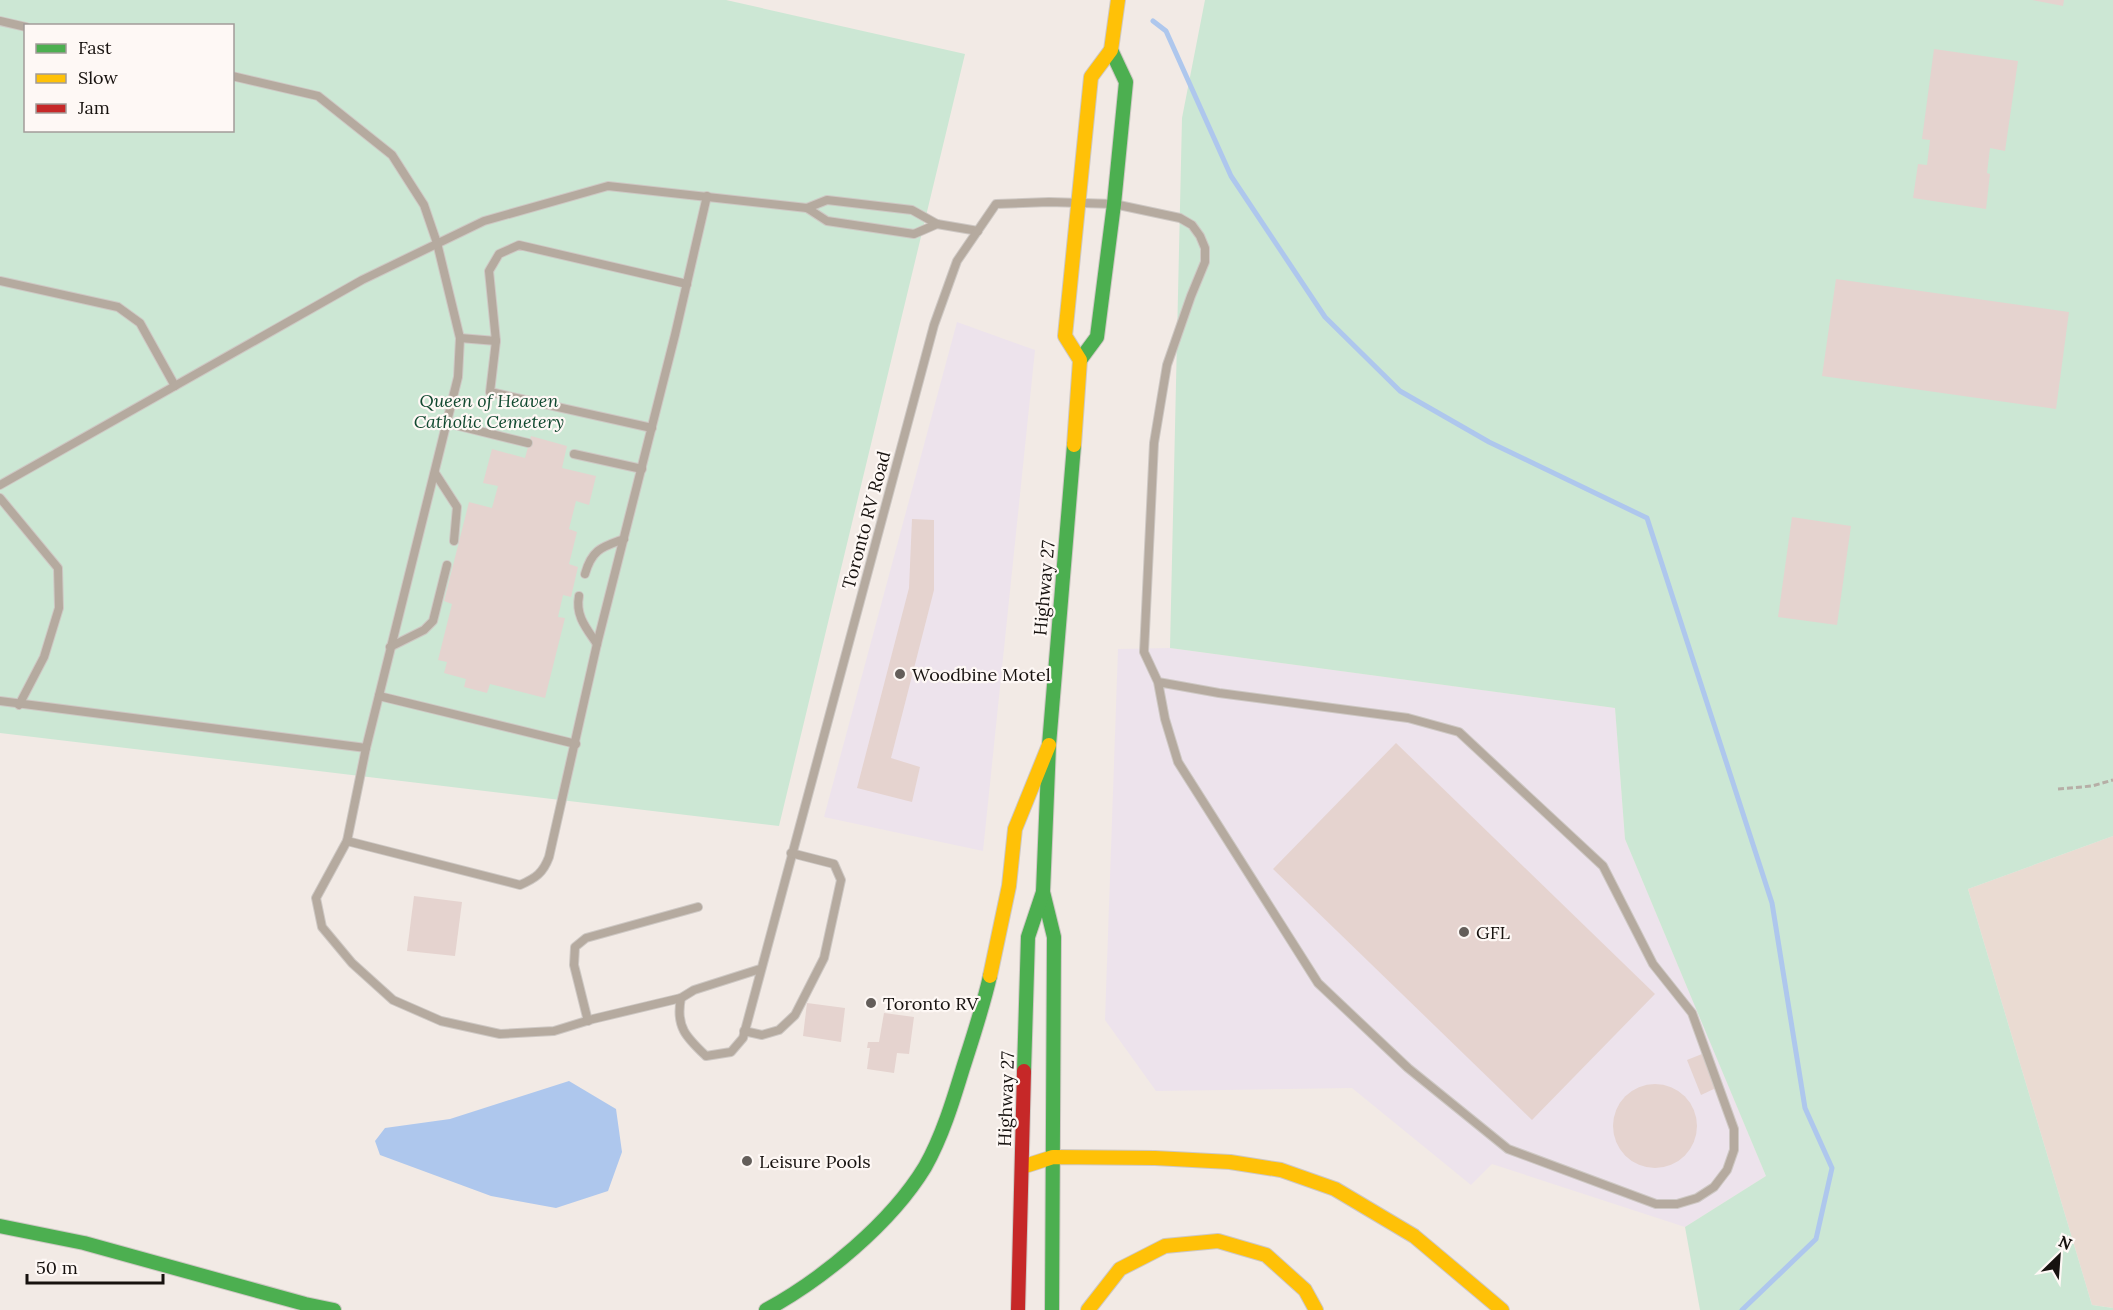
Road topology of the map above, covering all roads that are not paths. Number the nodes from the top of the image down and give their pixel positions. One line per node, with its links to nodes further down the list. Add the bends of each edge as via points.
1 (1118, 0): 4 (main road)
2 (0, 21): 3 (lane)
3 (24, 27)
4 (1111, 50): 7 (main road, via 1091,77); 8 (main road, via 1126,82)
5 (234, 76): 12 (lane, via 318,96 392,155 424,205)
6 (707, 196): 9 (lane); 12 (lane, via 608,186 484,220); 14 (lane)
7 (1078, 203): 8 (lane, Toronto RV Road); 11 (lane, Toronto RV Road, via 996,204); 17 (main road, via 1065,336)
8 (1114, 204): 17 (main road, via 1097,337); 34 (lane, Toronto RV Road, via 1180,218 1196,230 1205,248 1204,262 1167,365 1154,443 1144,652)
9 (807, 208): 10 (lane, via 827,200 912,210); 10 (lane, via 827,221 914,234)
10 (937, 224): 11 (lane)
11 (978, 231): 42 (lane, Toronto RV Road, via 957,261 934,325)
12 (437, 243): 15 (lane); 18 (lane, via 362,280)
13 (0, 281): 18 (lane, via 118,307 140,323)
14 (687, 284): 16 (lane, via 519,245 499,254 489,271); 20 (lane)
15 (460, 338): 16 (lane); 19 (lane, via 458,377)
16 (496, 341): 20 (lane, via 489,392)
17 (1080, 360): 39 (main road, Highway 27)
18 (174, 386): 25 (lane)
19 (447, 423): 21 (lane); 24 (lane)
20 (652, 428): 23 (lane)
21 (528, 443)
22 (574, 454): 23 (lane)
23 (642, 469): 27 (lane)
24 (435, 473): 28 (lane, via 457,507); 33 (lane)
25 (0, 485)
26 (0, 498): 37 (lane, via 58,568 59,608 44,657)
27 (624, 539): 30 (lane, via 595,552); 32 (lane)
28 (454, 541)
29 (447, 565): 33 (lane, via 433,621 424,630)
30 (585, 574)
31 (579, 596): 32 (lane, via 577,605 582,622)
32 (597, 644): 38 (lane)
33 (390, 647): 35 (lane)
34 (1158, 682): 34 (lane, Toronto RV Road, via 1178,762 1318,983 1407,1068 1508,1149 1656,1204 1677,1204 1714,1187 1727,1170 1734,1150 1734,1129 1692,1013 1653,964 1603,866 1459,732 1408,718)
35 (379, 696): 38 (lane); 40 (lane)
36 (0, 701): 37 (lane)
37 (19, 705): 40 (lane)
38 (576, 744): 41 (lane, via 544,870 520,885)
39 (1049, 746): 43 (main road, Highway 27); 53 (main road, via 1015,829 1009,886 985,1000 949,1112 925,1166 898,1203 842,1260)
40 (366, 748): 41 (lane)
41 (347, 841): 47 (lane, via 316,898 322,927 352,963 393,1000 441,1021 500,1034 554,1031)
42 (792, 853): 45 (lane, Toronto RV Road); 48 (lane, via 834,864 841,880 824,958 795,1015 779,1030 762,1035)
43 (1042, 892): 49 (main road, Highway 27, via 1054,937); 50 (main road, Highway 27, via 1028,937)
44 (698, 907): 47 (lane, via 586,938 575,947 574,965)
45 (760, 969): 46 (lane, via 694,990); 48 (lane, Toronto RV Road)
46 (681, 998): 47 (lane); 48 (lane, Toronto RV Road, via 679,1011 686,1037 706,1056 731,1052)
47 (588, 1021)
48 (744, 1031)
49 (1053, 1157): 50 (main road); 55 (main road, Highway 27); 58 (main road, via 1230,1162 1281,1170 1335,1189 1414,1236)
50 (1022, 1167): 54 (main road, Highway 27)
51 (0, 1226): 52 (main road, via 84,1243)
52 (334, 1310)
53 (766, 1310)
54 (1018, 1310)
55 (1052, 1310)
56 (1088, 1310): 57 (main road, via 1120,1269 1165,1246 1218,1241 1266,1255 1305,1290)
57 (1316, 1310)
58 (1502, 1310)

